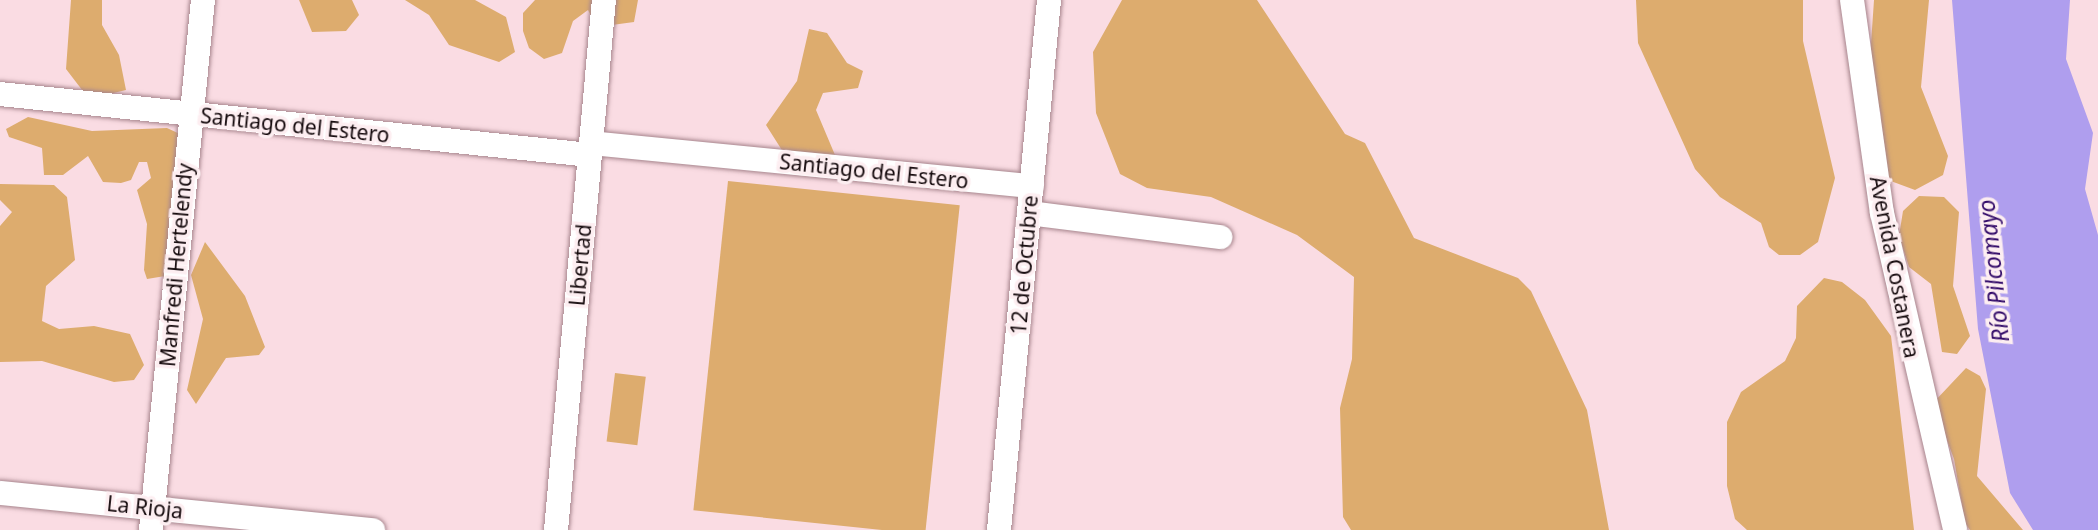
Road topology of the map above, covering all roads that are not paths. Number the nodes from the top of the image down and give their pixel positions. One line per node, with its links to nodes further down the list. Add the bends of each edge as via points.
1 (203, 0): 6 (street, Manfredi Hertelendy)
2 (604, 0): 7 (street, Libertad)
3 (1049, 0): 8 (street, 12 de Octubre)
4 (1852, 0): 16 (street, Avenida Costanera, via 1882,213)
5 (0, 94): 6 (street, Santiago del Estero)
6 (190, 114): 7 (street, Santiago del Estero); 12 (street, Manfredi Hertelendy)
7 (591, 149): 8 (street, Santiago del Estero); 14 (street, Libertad)
8 (1031, 186): 9 (street, 12 de Octubre)
9 (1029, 213): 10 (street); 15 (street, 12 de Octubre)
10 (1220, 237)
11 (0, 493): 12 (street, La Rioja)
12 (152, 519): 13 (street, La Rioja)
13 (373, 530)
14 (556, 530)
15 (999, 530)
16 (1955, 530)

